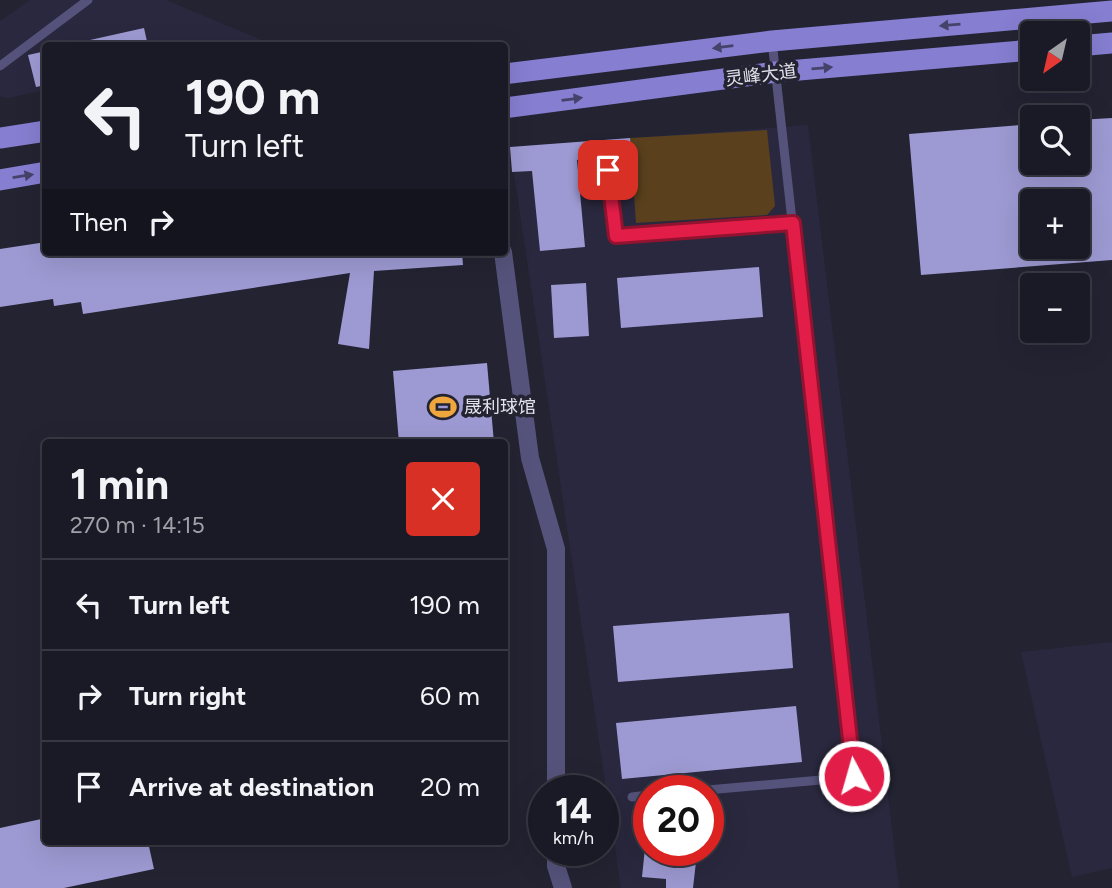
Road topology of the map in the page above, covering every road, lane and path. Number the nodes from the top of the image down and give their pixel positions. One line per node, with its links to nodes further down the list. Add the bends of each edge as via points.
1 (88, 0): 7 (lane)
2 (1112, 11): 3 (main road, 灵峰大道, one-way to 3)
3 (772, 41): 8 (lane); 9 (main road, 灵峰大道, one-way to 9)
4 (1112, 43): 5 (main road)
5 (1090, 45)
6 (1020, 51): 8 (main road, 灵峰大道, one-way to 6)
7 (0, 66)
8 (776, 72): 10 (main road, 灵峰大道, one-way to 8); 16 (lane)
9 (508, 74)
10 (508, 106)
11 (42, 132): 12 (main road)
12 (0, 138)
13 (608, 170): 16 (lane, via 616,236)
14 (42, 173): 15 (main road, one-way to 14)
15 (0, 180)
16 (793, 223): 19 (lane, via 854,776)
17 (504, 256): 18 (street, via 530,458 556,549)
18 (556, 775)
19 (724, 788)
20 (556, 866): 21 (street)
21 (563, 888)

